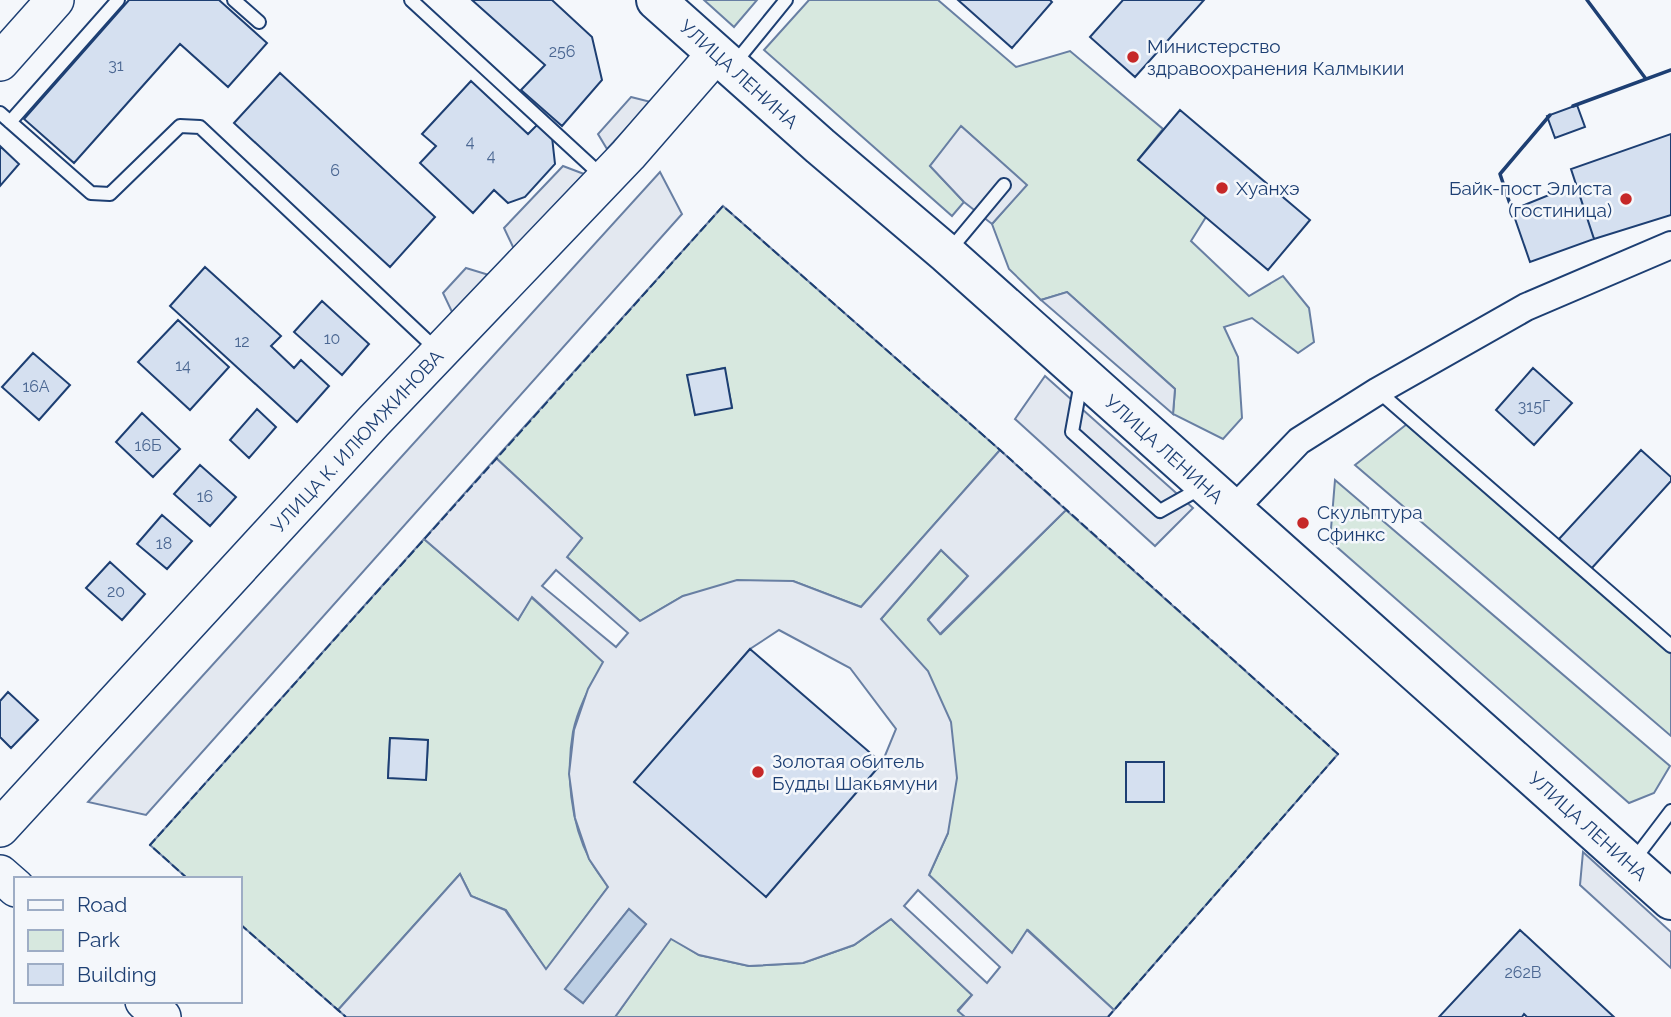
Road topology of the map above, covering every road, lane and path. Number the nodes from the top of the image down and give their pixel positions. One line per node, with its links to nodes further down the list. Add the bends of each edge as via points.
1 (118, 0): 10 (lane)
2 (234, 0): 7 (lane)
3 (411, 0): 11 (lane)
4 (656, 0): 8 (main road, УЛИЦА ЛЕНИНА)
5 (786, 0): 8 (lane)
6 (50, 2): 9 (main road)
7 (259, 22)
8 (724, 61): 11 (main road, УЛИЦА К. ИЛЮМЖИНОВА); 14 (main road, УЛИЦА ЛЕНИНА)
9 (0, 62)
10 (5, 117): 15 (lane, via 91,193 110,194 180,127 200,127)
11 (605, 179): 15 (main road, УЛИЦА К. ИЛЮМЖИНОВА)
12 (1004, 185): 14 (lane)
13 (1671, 245): 16 (street, via 1526,307)
14 (947, 254): 17 (main road, УЛИЦА ЛЕНИНА)
15 (439, 352): 20 (main road, УЛИЦА К. ИЛЮМЖИНОВА)
16 (1378, 391): 17 (street); 18 (lane)
17 (1219, 498): 21 (main road, УЛИЦА ЛЕНИНА)
18 (1671, 646)
19 (1671, 811): 21 (lane)
20 (0, 828)
21 (1631, 864): 24 (main road, УЛИЦА ЛЕНИНА)
22 (0, 874): 23 (main road)
23 (14, 886)
24 (1671, 900)
25 (146, 1003): 26 (main road)
26 (162, 1017)

